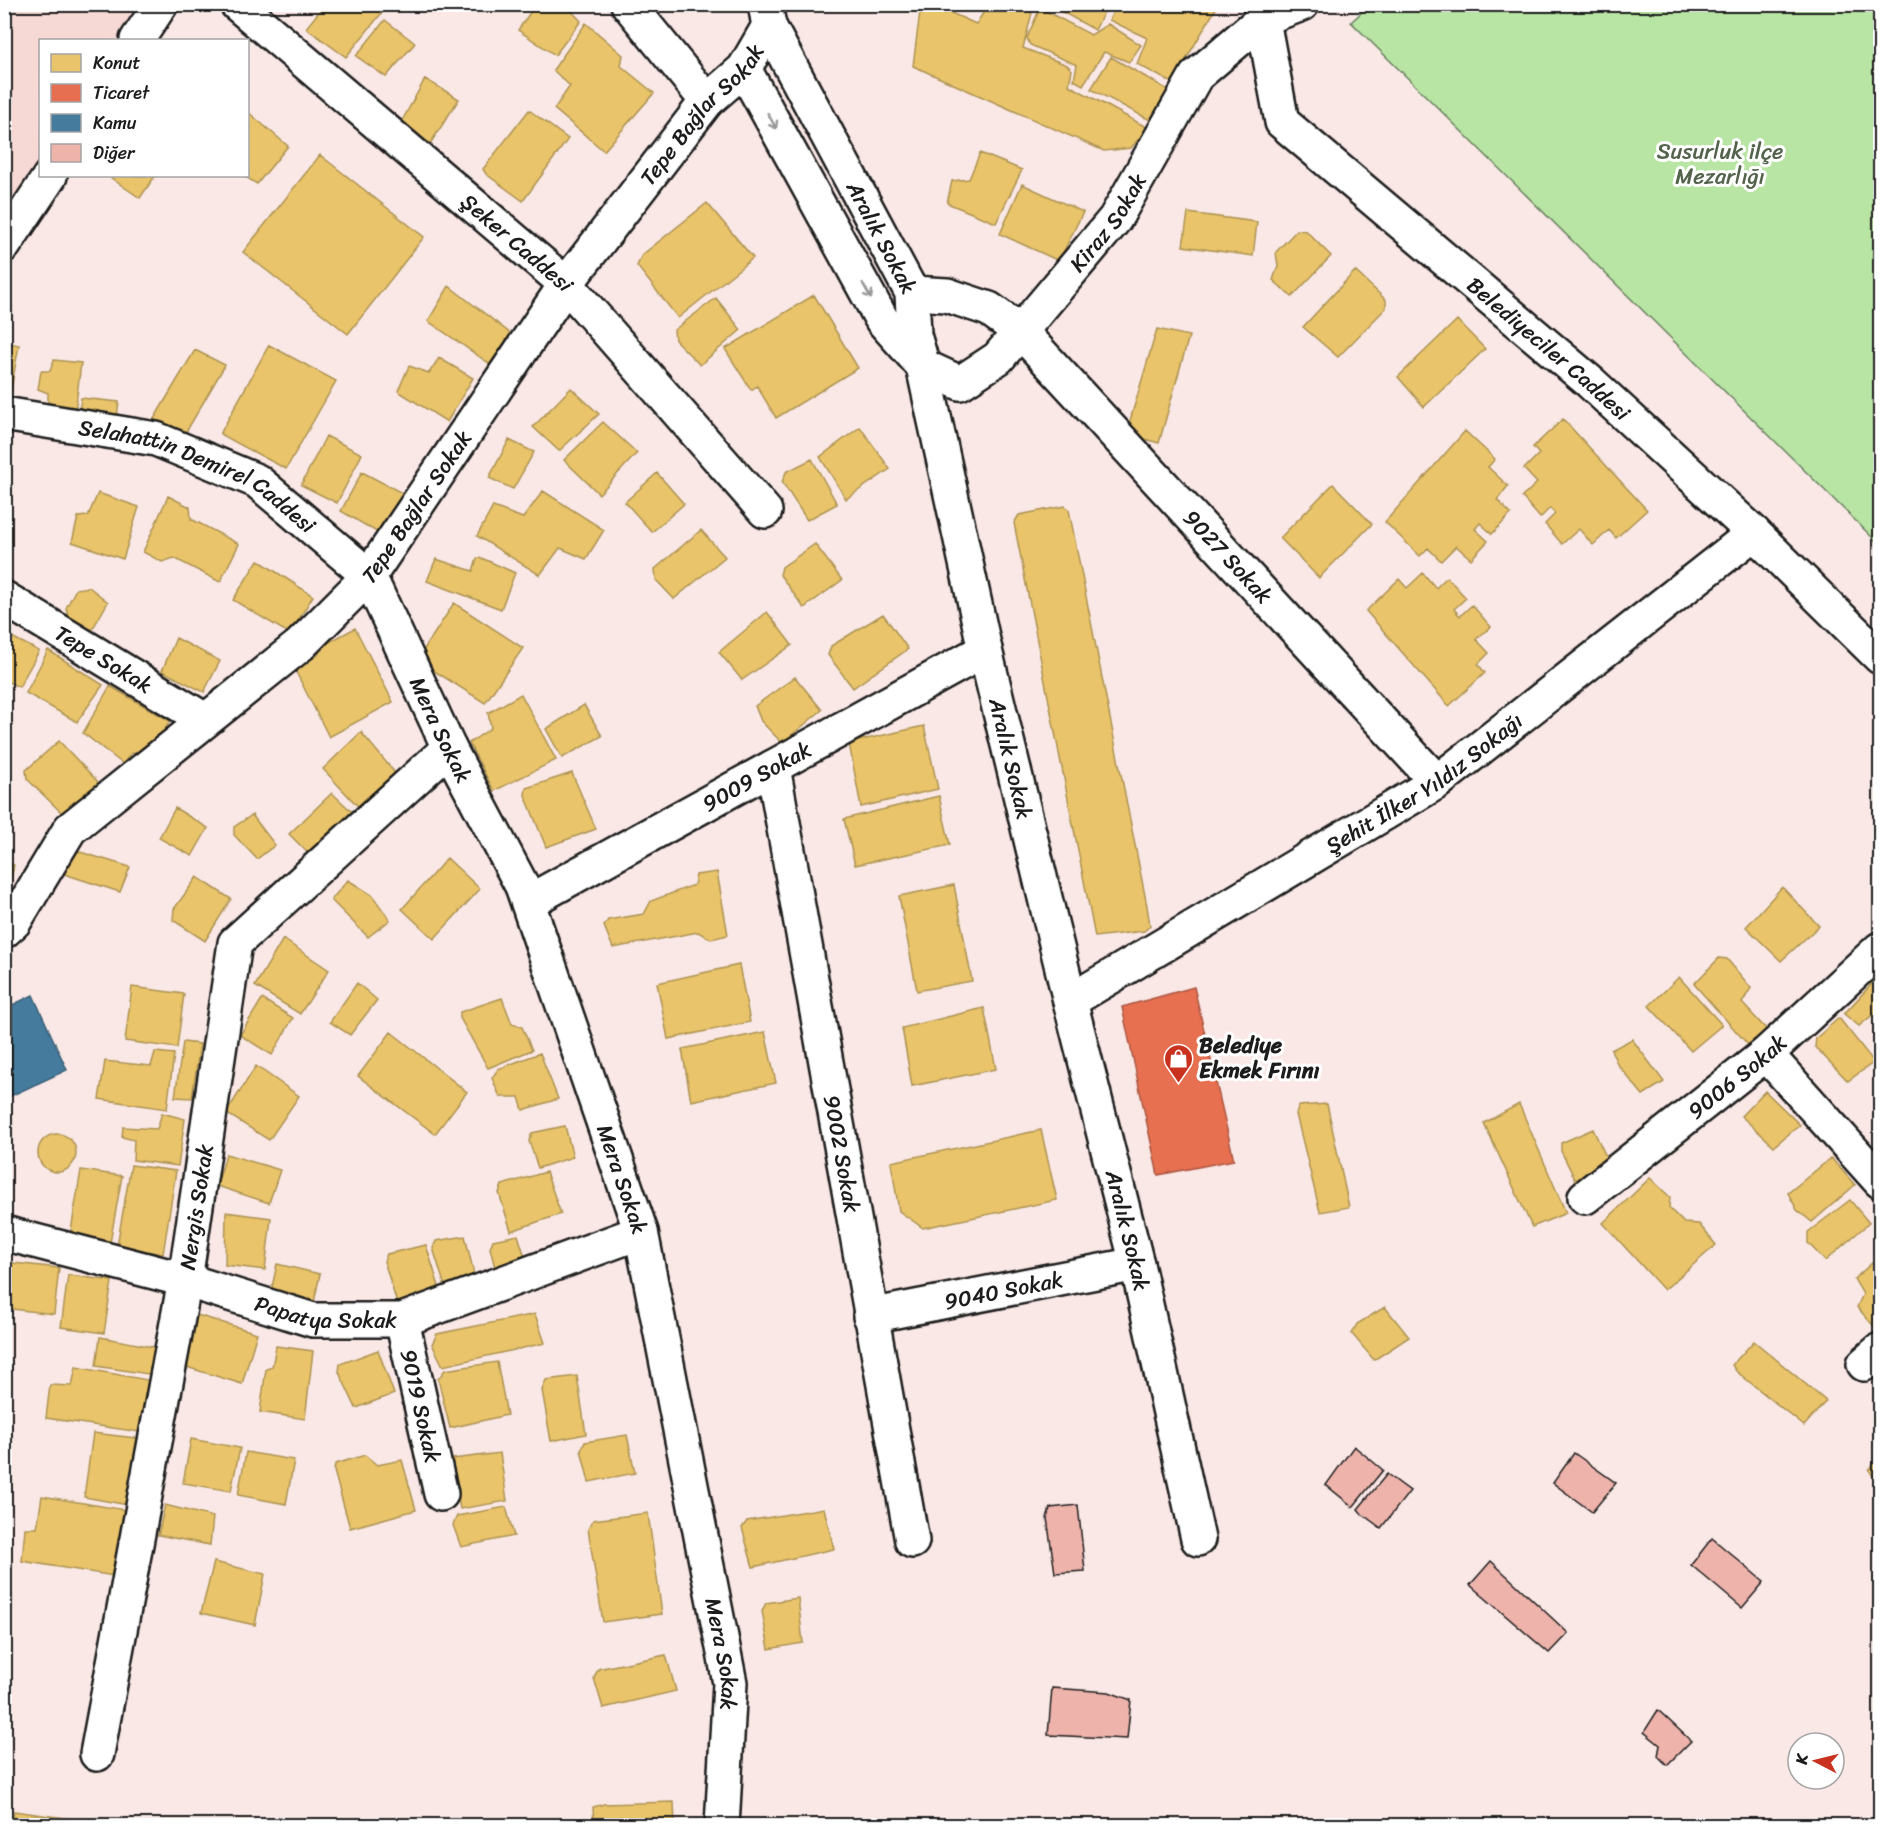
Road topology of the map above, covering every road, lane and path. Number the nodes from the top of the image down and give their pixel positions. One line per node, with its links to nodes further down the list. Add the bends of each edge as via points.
1 (161, 4): 7 (street)
2 (237, 4): 12 (street, Şeker Caddesi)
3 (628, 4): 9 (street)
4 (1302, 4): 5 (street)
5 (1262, 11): 14 (street, Kiraz Sokak, via 1196,76 1115,219); 18 (street, Belediyeciler Caddesi, via 1282,122 1590,382)
6 (767, 15): 8 (street, Tepe Bağlar Sokak); 13 (street, Aralık Sokak)
7 (138, 39)
8 (744, 69): 9 (street, Tepe Bağlar Sokak); 15 (street, one-way to 15, via 882,320)
9 (708, 101): 12 (street, Tepe Bağlar Sokak)
10 (49, 177): 11 (street)
11 (4, 245)
12 (566, 284): 17 (street, Şeker Caddesi); 19 (street, Tepe Bağlar Sokak)
13 (912, 293): 14 (street, 9027 Sokak, via 947,295 989,309); 15 (street, Aralık Sokak, via 914,335)
14 (1021, 332): 15 (street, Kiraz Sokak, via 998,358 960,382); 26 (street, 9027 Sokak)
15 (923, 366): 21 (street, Aralık Sokak)
16 (4, 414): 19 (street, Selahattin Demirel Caddesi, via 156,439 257,481)
17 (765, 512)
18 (1754, 533): 22 (street, Belediyeciler Caddesi); 26 (street, Şehit İlker Yıldız Sokağı)
19 (369, 576): 23 (street, Tepe Bağlar Sokak, via 300,645); 24 (street, Mera Sokak)
20 (4, 598): 23 (street, Tepe Sokak)
21 (985, 650): 25 (street, 9009 Sokak); 30 (street, Aralık Sokak)
22 (1881, 657)
23 (205, 720): 28 (street, Tepe Bağlar Sokak, via 70,829 14,922)
24 (449, 748): 27 (street, Mera Sokak); 37 (street, Nergis Sokak, via 235,943)
25 (773, 767): 27 (street, 9009 Sokak); 38 (street, 9002 Sokak)
26 (1437, 782): 30 (street, Şehit İlker Yıldız Sokağı)
27 (528, 902): 34 (street, Mera Sokak)
28 (4, 931)
29 (1881, 949): 31 (street, 9006 Sokak)
30 (1070, 1001): 36 (street, Aralık Sokak)
31 (1766, 1054): 32 (street); 33 (street, 9006 Sokak)
32 (1881, 1181)
33 (1585, 1197)
34 (641, 1232): 39 (street, Papatya Sokak); 44 (street, Mera Sokak, via 730,1683)
35 (4, 1233): 37 (street, Papatya Sokak)
36 (1137, 1264): 38 (street, 9040 Sokak); 41 (street, Aralık Sokak)
37 (185, 1280): 39 (street, Papatya Sokak, via 313,1320); 43 (street, Nergis Sokak)
38 (870, 1316): 42 (street, 9002 Sokak)
39 (402, 1320): 40 (street, 9019 Sokak)
40 (441, 1494)
41 (1198, 1539)
42 (912, 1541)
43 (97, 1754)
44 (722, 1826)

